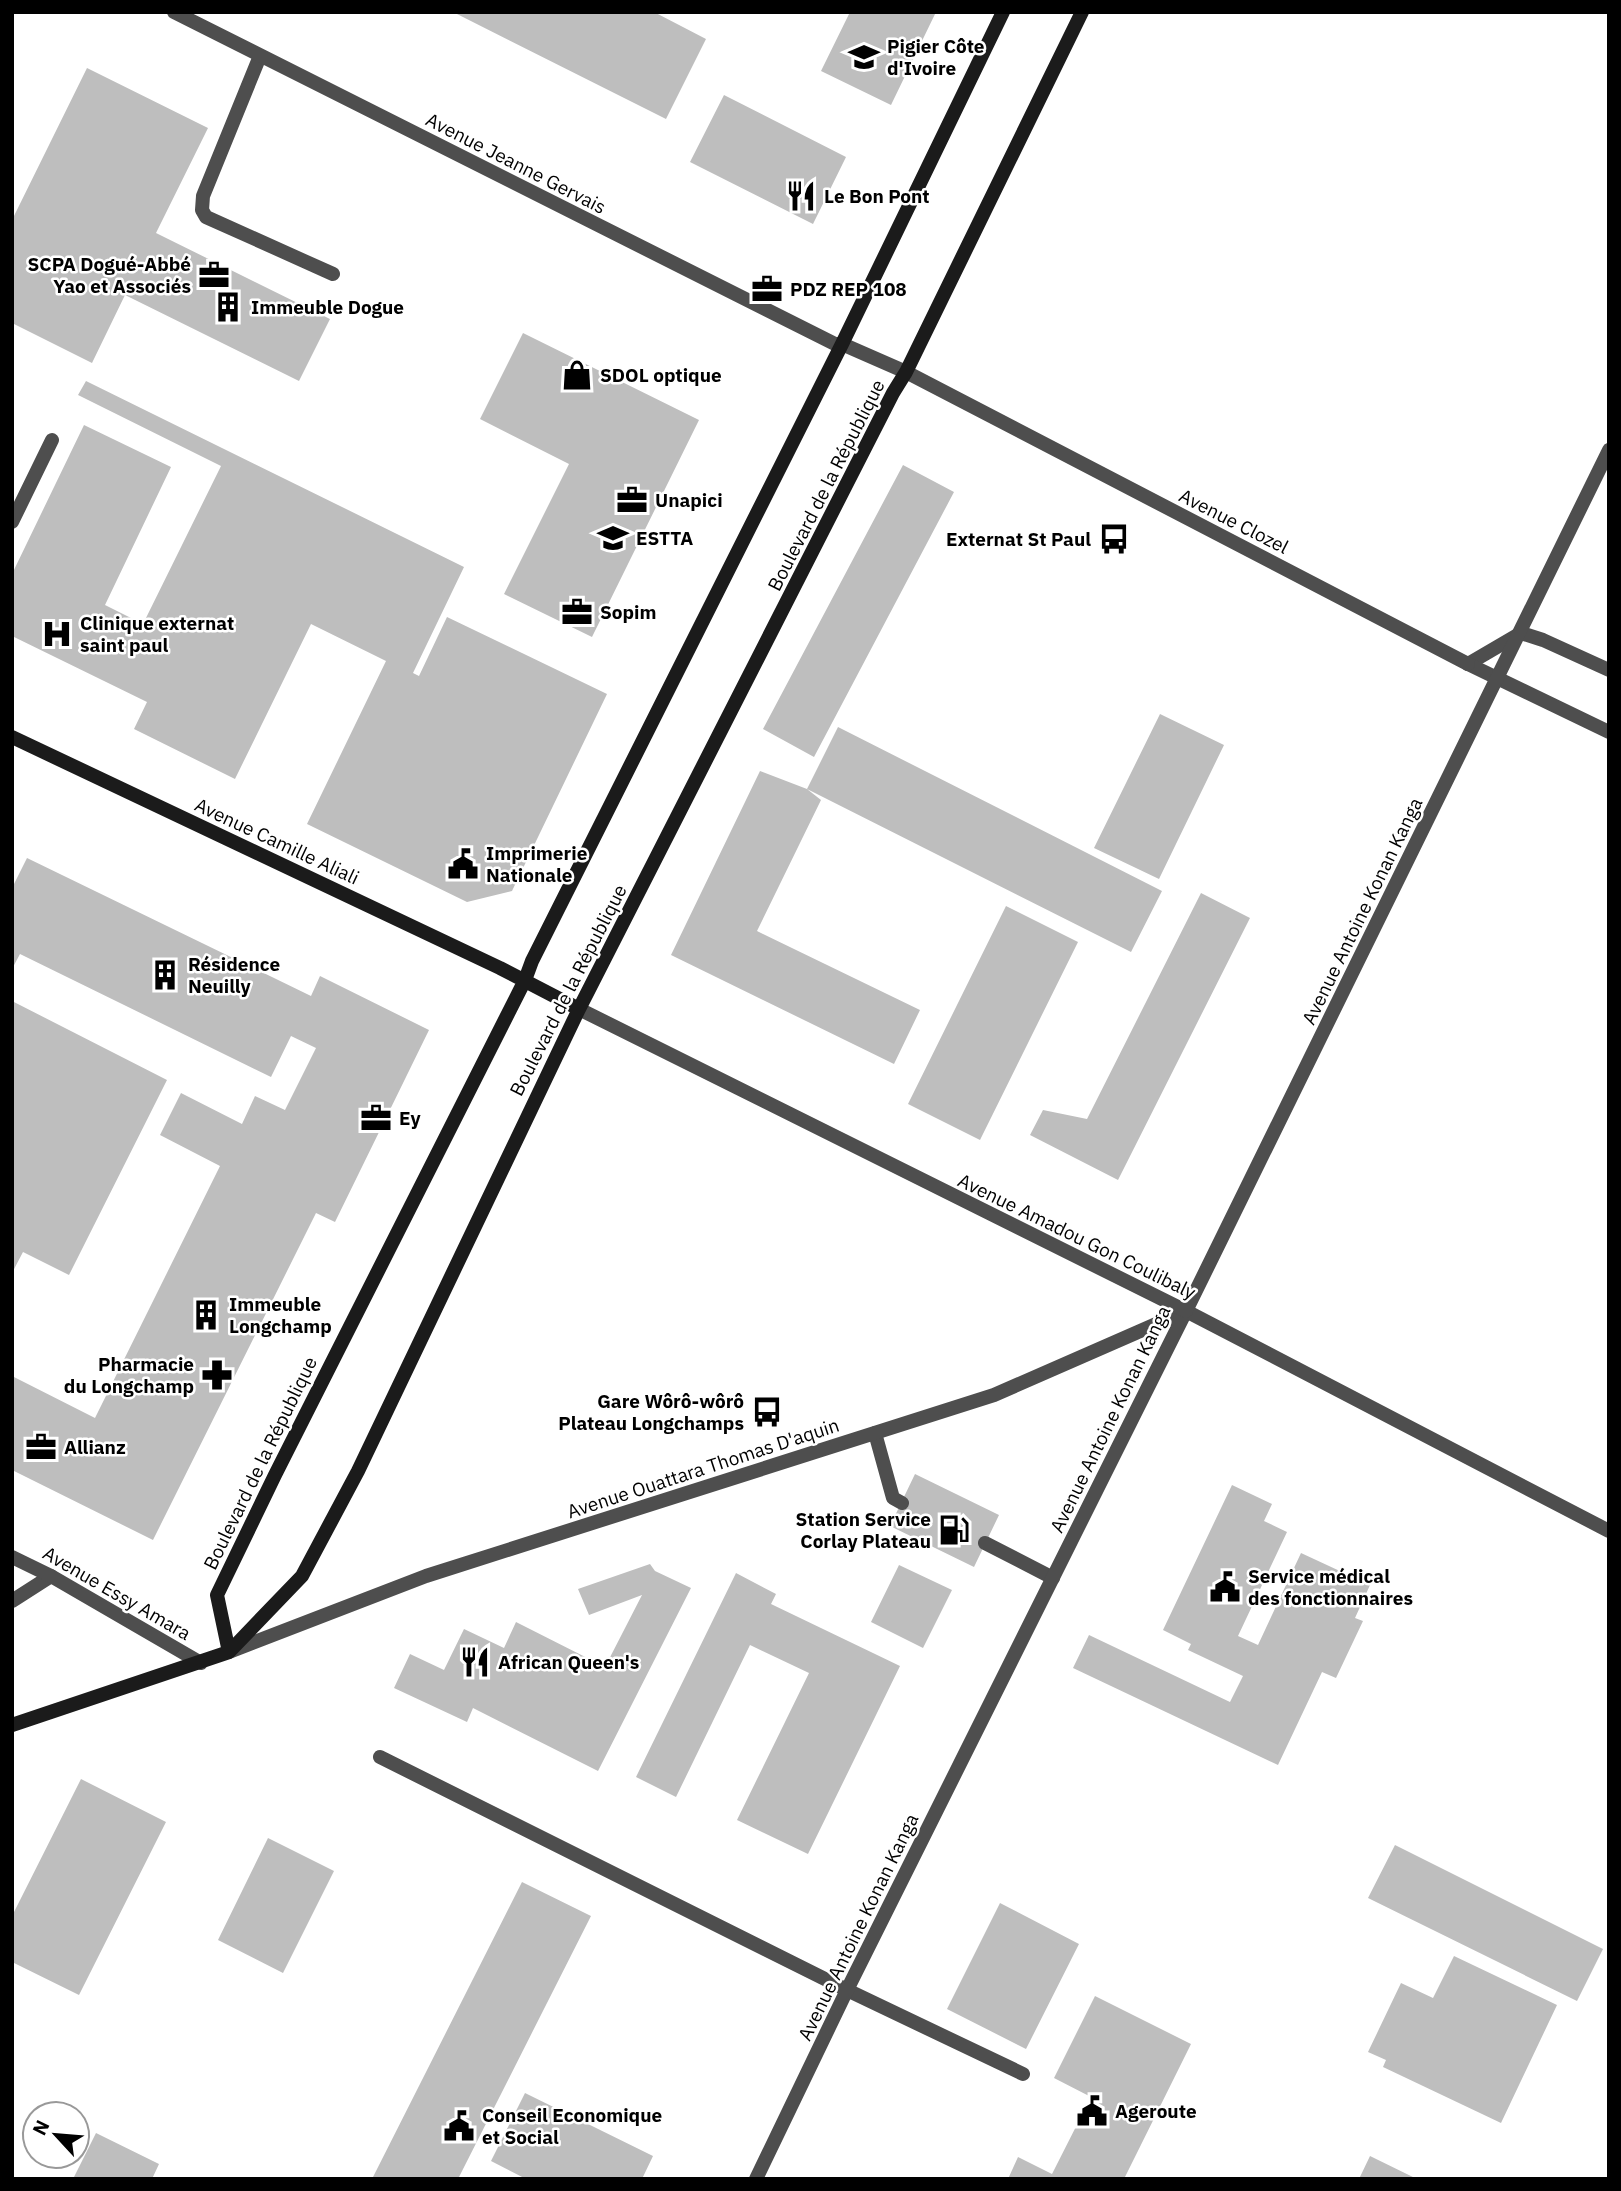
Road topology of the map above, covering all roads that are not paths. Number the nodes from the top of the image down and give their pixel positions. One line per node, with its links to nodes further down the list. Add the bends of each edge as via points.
1 (174, 12): 4 (street, Avenue Jeanne Gervais)
2 (1003, 12): 6 (main road, Boulevard de la République)
3 (1083, 12): 7 (main road, Boulevard de la République)
4 (260, 56): 5 (street, via 203,195 202,210 206,216); 6 (street, Avenue Jeanne Gervais)
5 (333, 274)
6 (842, 344): 7 (street, Avenue Clozel); 17 (main road, Boulevard de la République)
7 (906, 372): 12 (street, Avenue Clozel); 18 (main road, Boulevard de la République)
8 (52, 440): 10 (street)
9 (1609, 450): 11 (street, Avenue Antoine Konan Kanga)
10 (12, 522)
11 (1521, 633): 12 (street); 13 (street); 14 (street, Avenue Antoine Konan Kanga)
12 (1468, 664): 14 (street, Avenue Clozel)
13 (1609, 670)
14 (1499, 678): 15 (street, Avenue Clozel); 19 (street, Avenue Antoine Konan Kanga)
15 (1609, 732)
16 (12, 737): 17 (main road, Avenue Camille Aliali)
17 (525, 981): 18 (main road, Avenue Amadou Gon Coulibaly); 28 (main road, Boulevard de la République, via 217,1595)
18 (579, 1009): 19 (street, Avenue Amadou Gon Coulibaly); 28 (main road, Boulevard de la République, via 341,1508 302,1576)
19 (1186, 1311): 20 (street, Avenue Ouattara Thomas D'aquin, via 994,1395); 22 (street, Avenue Amadou Gon Coulibaly); 26 (street, Avenue Antoine Konan Kanga)
20 (875, 1433): 21 (street, via 894,1498); 28 (street, Avenue Ouattara Thomas D'aquin, via 426,1576)
21 (902, 1503)
22 (1609, 1531)
23 (985, 1543): 26 (street)
24 (12, 1557): 25 (street, Avenue Essy Amara)
25 (51, 1576): 27 (street); 29 (street, Avenue Essy Amara)
26 (1053, 1578): 32 (street, Avenue Antoine Konan Kanga)
27 (12, 1601)
28 (229, 1652): 29 (main road)
29 (201, 1663): 30 (main road)
30 (12, 1725)
31 (380, 1757): 32 (street)
32 (847, 1990): 33 (street); 34 (street, Avenue Antoine Konan Kanga)
33 (1023, 2074)
34 (756, 2179)

